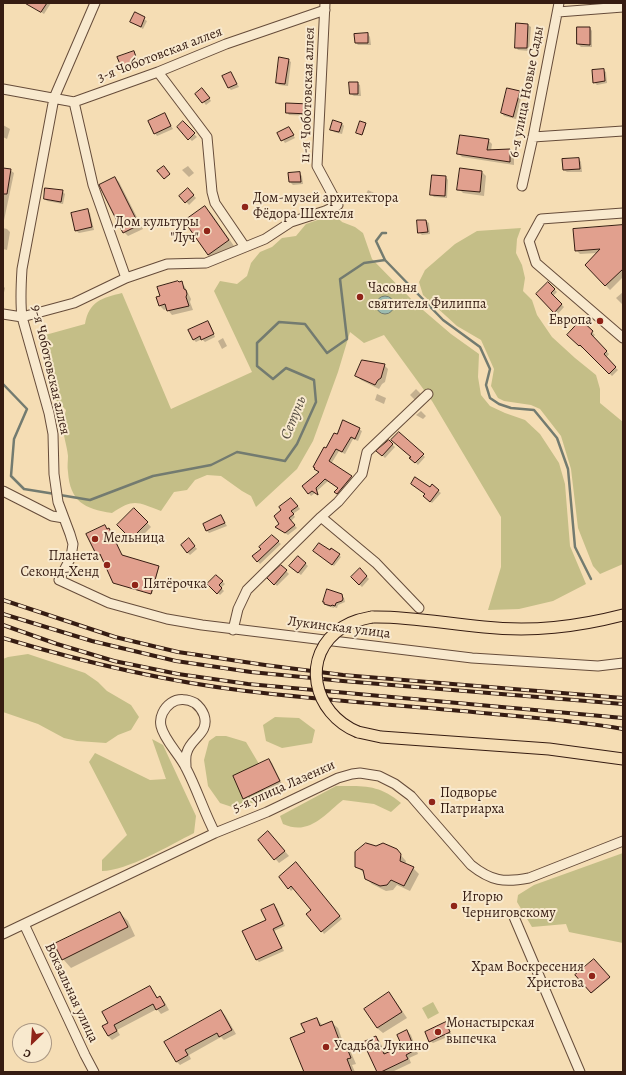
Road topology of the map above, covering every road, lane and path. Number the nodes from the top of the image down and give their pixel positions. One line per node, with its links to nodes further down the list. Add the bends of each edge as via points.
1 (95, 3): 7 (street, 9-я Чоботовская аллея)
2 (325, 7): 5 (street, 3-я Чоботовская аллея); 13 (street, 11-я Чоботовская аллея, via 317,166 338,205 291,222 265,239)
3 (558, 7): 4 (street); 10 (street, 6-я улица Новые Сады)
4 (623, 7)
5 (158, 72): 8 (street, 3-я Чоботовская аллея); 13 (street, via 206,137 215,203)
6 (3, 89): 7 (street)
7 (54, 98): 8 (street); 16 (street, 9-я Чоботовская аллея, via 22,269)
8 (74, 102): 14 (street, via 93,185)
9 (623, 131): 10 (street)
10 (533, 136): 11 (street, 6-я улица Новые Сады)
11 (522, 186)
12 (623, 213): 17 (street, via 541,220 529,241 536,263)
13 (245, 247): 14 (street, 11-я Чоботовская аллея, via 206,263 167,264)
14 (126, 278): 16 (street, 11-я Чоботовская аллея, via 74,303)
15 (3, 314): 16 (street)
16 (22, 317): 21 (street, 9-я Чоботовская аллея, via 49,413 53,434 54,474 58,502)
17 (623, 338)
18 (428, 394): 20 (street, via 367,452 362,474)
19 (3, 491): 21 (street, via 52,516)
20 (322, 516): 23 (street, via 376,563); 25 (street, via 247,590 238,609)
21 (64, 518): 22 (street, 9-я Чоботовская аллея, via 73,551)
22 (59, 580): 25 (street, Лукинская улица, via 109,603 140,612)
23 (419, 608)
24 (623, 615): 27 (main road, bridge, via 593,623 542,629 484,627 372,617 352,622 335,633 321,654 317,669 318,690 327,709 341,724 358,732 381,737 549,749)
25 (233, 630): 26 (street, Лукинская улица, via 472,658 598,666)
26 (623, 664)
27 (623, 759)
28 (186, 767): 28 (street, via 187,752 205,724 201,709 189,700 182,699 174,701 163,711 161,726); 29 (street)
29 (215, 833): 30 (street, 5-я улица Лазенки, via 267,812 338,778 360,773 379,776 396,784 415,801 471,865 496,880 514,881 529,878); 32 (street, 5-я улица Лазенки)
30 (623, 841)
31 (514, 918): 35 (street)
32 (24, 924): 33 (street, 5-я улица Лазенки); 34 (street, Вокзальная улица)
33 (3, 934)
34 (94, 1072)
35 (580, 1072)

